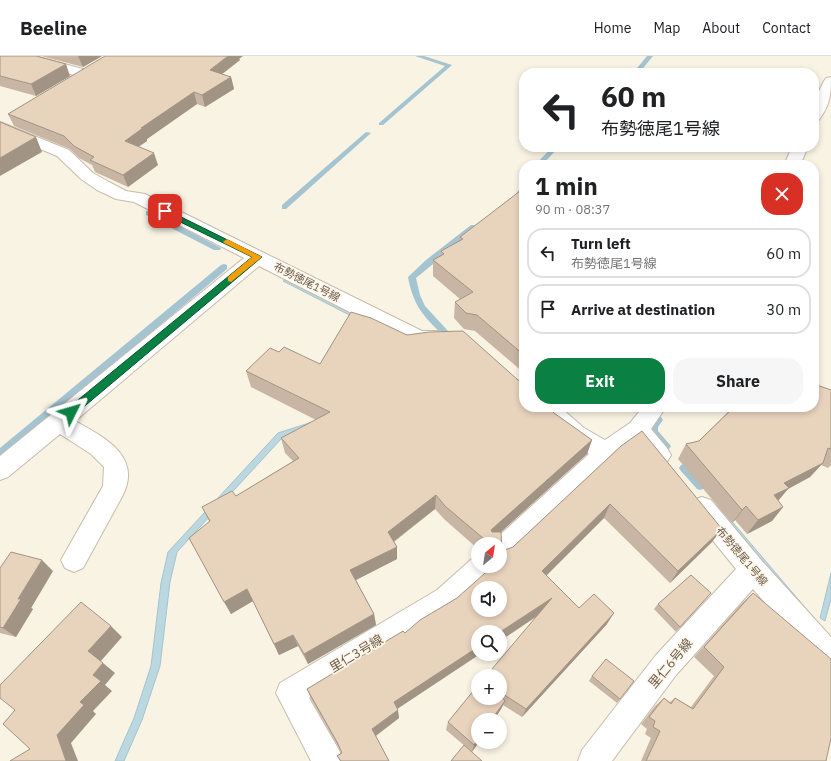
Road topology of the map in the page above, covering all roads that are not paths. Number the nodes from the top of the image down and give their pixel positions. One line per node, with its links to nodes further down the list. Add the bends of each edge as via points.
1 (20, 56): 3 (street, via 90,70)
2 (831, 81): 4 (street)
3 (71, 82)
4 (819, 106)
5 (5, 124): 6 (street, 布勢徳尾1号線, via 63,153 87,176 103,186 122,195 139,198)
6 (258, 257): 7 (street, 布勢徳尾1号線, via 420,339); 10 (street)
7 (460, 338)
8 (551, 412): 12 (street, via 576,435)
9 (651, 412): 11 (street)
10 (59, 422): 13 (street); 15 (street, via 106,452 116,465 115,488)
11 (638, 430): 12 (street); 16 (street, 布勢徳尾1号線)
12 (606, 452): 14 (street)
13 (0, 470)
14 (507, 545)
15 (74, 560)
16 (753, 570): 18 (street, 布勢徳尾1号線); 20 (street, 里仁6号線, via 666,665)
17 (475, 573): 19 (street, 里仁3号線, via 446,599 290,693)
18 (831, 658)
19 (328, 761)
20 (592, 761)

